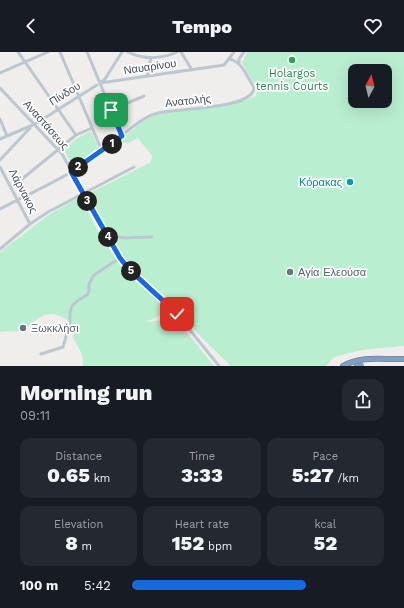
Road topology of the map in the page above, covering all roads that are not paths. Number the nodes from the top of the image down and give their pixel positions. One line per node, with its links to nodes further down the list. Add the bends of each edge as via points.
1 (18, 52): 14 (street)
2 (48, 52): 14 (street)
3 (60, 52): 22 (street)
4 (87, 52): 19 (street)
5 (122, 52): 19 (street, via 105,79)
6 (128, 52): 11 (street)
7 (177, 52): 11 (street)
8 (181, 52): 16 (street)
9 (244, 52): 13 (street)
10 (233, 53): 12 (street); 13 (street, via 233,57)
11 (151, 58): 18 (street)
12 (229, 59): 15 (street); 16 (street, Ναυαρίνου, via 224,65)
13 (240, 60): 15 (street)
14 (25, 62): 17 (street); 23 (street)
15 (239, 64): 30 (street, Ανατολής, via 254,88 249,96 229,105 157,113)
16 (192, 70): 18 (street, Ναυαρίνου)
17 (0, 73)
18 (147, 76): 19 (street, Ναυαρίνου)
19 (98, 84): 22 (street, Πίνδου); 24 (street)
20 (0, 88): 26 (street, Αναστάσεως)
21 (144, 96): 24 (street)
22 (79, 97): 23 (street, Πίνδου); 27 (street)
23 (58, 110): 26 (street, Πίνδου); 28 (street)
24 (111, 110): 30 (street)
25 (0, 119): 29 (street)
26 (35, 124): 29 (street, Πίνδου); 32 (street, Αναστάσεως); 34 (street)
27 (92, 128): 28 (street); 33 (street)
28 (76, 135): 32 (street)
29 (7, 136): 31 (street, Πίνδου)
30 (122, 136): 33 (street, Ανατολής)
31 (0, 139)
32 (59, 149): 37 (street, Αναστάσεως); 38 (street)
33 (102, 151): 37 (street, Ανατολής)
34 (0, 160)
35 (0, 167): 38 (street, Λάρνακος)
36 (134, 167): 39 (street)
37 (71, 172): 39 (street, Αναστάσεως); 40 (street, Ανατολής)
38 (11, 188): 40 (street, Λάρνακος)
39 (83, 194): 42 (street); 43 (street, Αναστάσεως)
40 (17, 200): 41 (street, Ανατολής); 42 (street, Λάρνακος)
41 (0, 209)
42 (30, 224): 45 (street)
43 (107, 235): 44 (street, via 126,238); 46 (street, Αναστάσεως)
44 (152, 237)
45 (0, 249)
46 (120, 258): 47 (street, via 94,275 89,284 89,291 72,306 63,346); 49 (street, Αναστάσεως, via 177,314)
47 (41, 354)
48 (404, 359): 50 (highway, via 368,358)
49 (219, 366)
50 (343, 366)
51 (357, 366): 52 (highway)
52 (361, 366)

